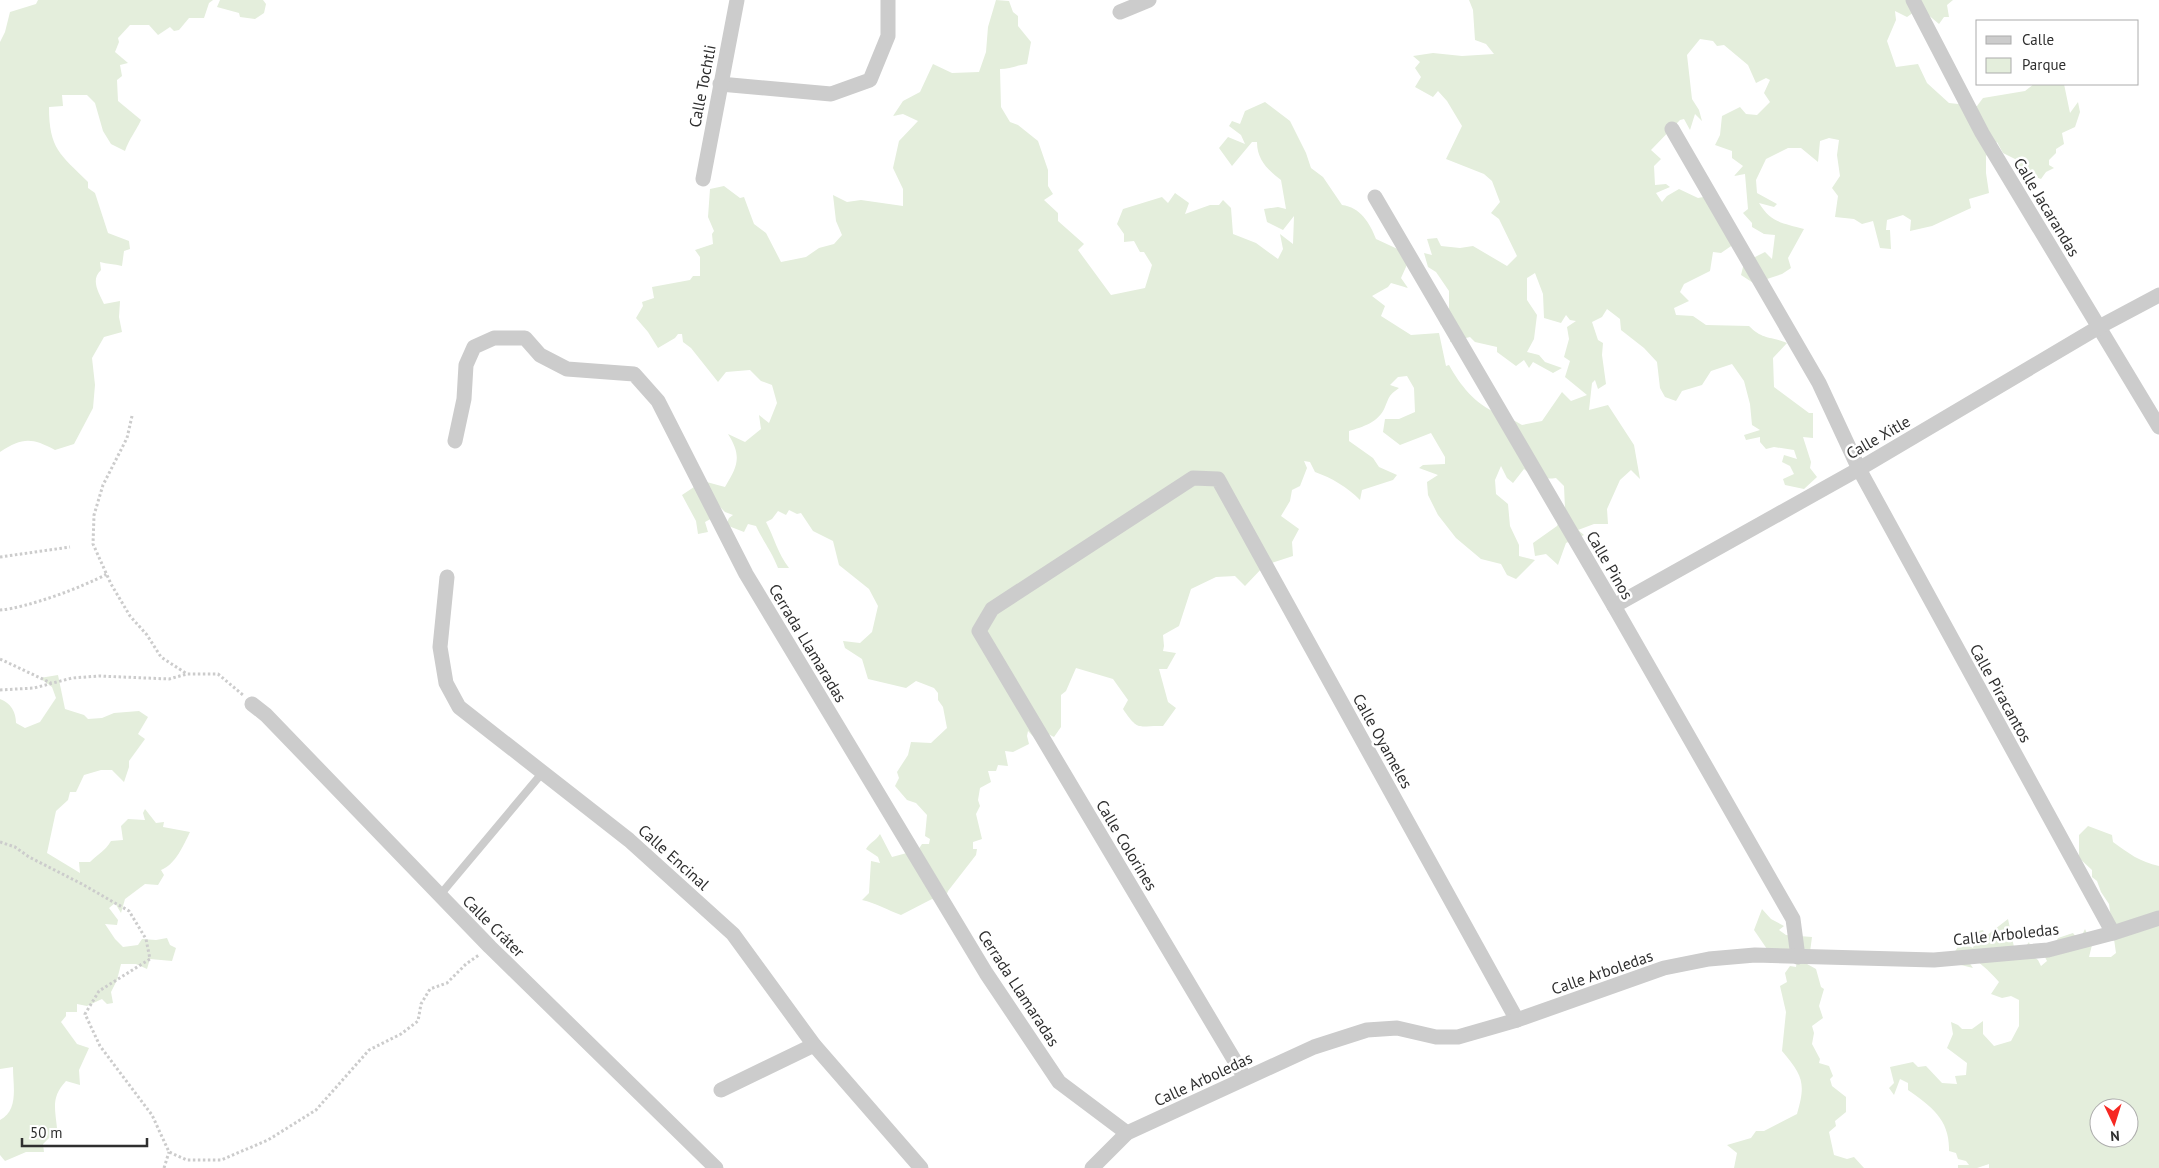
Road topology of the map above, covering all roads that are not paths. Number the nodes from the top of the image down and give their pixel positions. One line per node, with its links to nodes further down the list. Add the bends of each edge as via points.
1 (736, 0): 6 (street, Calle Tochtli)
2 (888, 0): 6 (street, via 888,36 870,80 831,94)
3 (1149, 0): 5 (street)
4 (1913, 0): 11 (street, Calle Jacarandas, via 1982,133)
5 (1120, 12)
6 (720, 84): 8 (street, Calle Tochtli)
7 (1672, 129): 14 (street, Calle Piracantos, via 1819,383)
8 (703, 179)
9 (1376, 197): 16 (street, Calle Pinos)
10 (2159, 295): 11 (street, Calle Xitle)
11 (2099, 327): 12 (street, Calle Jacarandas); 14 (street, Calle Xitle)
12 (2159, 426)
13 (454, 441): 28 (street, Cerrada Llamaradas, via 464,400 466,365 474,347 494,338 525,338 540,355 567,369 634,374 658,401 746,574 986,973 1059,1082)
14 (1859, 469): 16 (street, Calle Xitle); 22 (street, Calle Piracantos)
15 (448, 577): 19 (street, Calle Encinal, via 440,647 446,683 460,707)
16 (1614, 606): 23 (street, Calle Pinos, via 1793,919)
17 (979, 631): 24 (street, Calle Oyameles, via 992,609 1193,478 1218,479); 26 (street, Calle Colorines)
18 (252, 704): 20 (street, Calle Cráter)
19 (543, 772): 20 (lane); 25 (street, Calle Encinal, via 629,840 734,934)
20 (440, 895): 29 (street, Calle Cráter)
21 (2159, 918): 22 (street, Calle Arboledas)
22 (2113, 933): 23 (street, Calle Arboledas, via 2048,950 1934,960)
23 (1798, 956): 24 (street, Calle Arboledas, via 1708,959 1664,968)
24 (1517, 1020): 26 (street, Calle Arboledas, via 1458,1037 1436,1037 1397,1028 1367,1030 1314,1047)
25 (814, 1045): 27 (street); 30 (street, Calle Encinal)
26 (1245, 1078): 28 (street, Calle Arboledas)
27 (721, 1090)
28 (1127, 1133): 31 (street, Calle Arboledas)
29 (716, 1168)
30 (921, 1168)
31 (1092, 1168)

